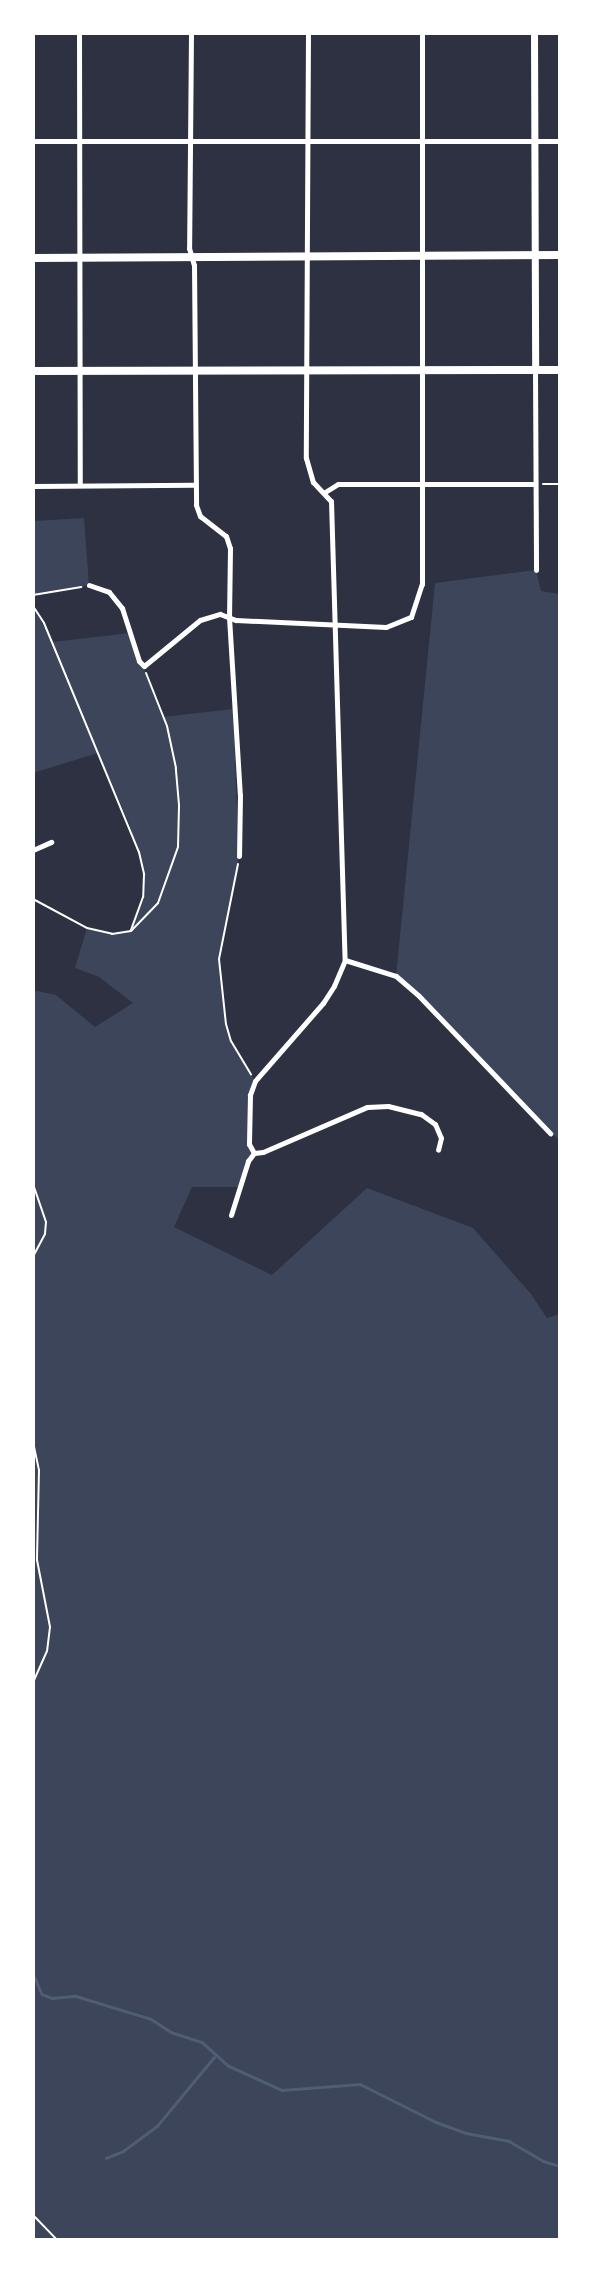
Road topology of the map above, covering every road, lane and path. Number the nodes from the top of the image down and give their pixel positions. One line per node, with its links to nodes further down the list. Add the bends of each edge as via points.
1 (79, 33): 7 (street)
2 (191, 33): 11 (street)
3 (308, 33): 12 (street)
4 (422, 33): 8 (street)
5 (534, 33): 9 (street)
6 (33, 141): 7 (street)
7 (80, 141): 11 (street); 19 (street)
8 (422, 141): 9 (street); 12 (street); 13 (street)
9 (535, 141): 10 (street); 14 (street)
10 (560, 141)
11 (190, 142): 12 (street); 16 (street)
12 (307, 142): 17 (street)
13 (421, 255): 14 (main road); 17 (main road); 21 (street)
14 (534, 255): 15 (main road); 22 (street)
15 (560, 255)
16 (192, 257): 17 (main road); 19 (main road); 26 (street)
17 (307, 257): 20 (street)
18 (33, 258): 19 (main road)
19 (80, 258): 25 (street)
20 (307, 369): 21 (main road); 26 (main road); 33 (street, via 306,458 313,482)
21 (420, 370): 22 (main road); 27 (street)
22 (535, 370): 23 (main road); 28 (street)
23 (560, 370)
24 (33, 371): 25 (main road)
25 (80, 371): 26 (main road); 30 (street)
26 (194, 371): 31 (street)
27 (421, 483): 28 (street); 33 (street, via 338,484); 39 (street, via 422,584 411,617 386,627)
28 (535, 484): 29 (path); 34 (street)
29 (560, 484)
30 (80, 485): 31 (street); 32 (street)
31 (195, 485): 38 (street, via 200,516 226,536 230,548)
32 (33, 486)
33 (325, 492): 39 (street, via 331,501)
34 (536, 570)
35 (89, 585): 36 (path); 40 (street, via 109,592 122,608)
36 (33, 594)
37 (33, 606): 45 (path, via 139,852 143,897)
38 (229, 617): 39 (street); 40 (street, via 220,614 200,620); 43 (street, via 240,794)
39 (336, 625): 46 (street)
40 (144, 666): 45 (path, via 167,726 176,768 178,848 158,903)
41 (51, 842): 42 (street)
42 (33, 850)
43 (239, 856): 47 (path, via 219,959 231,1041)
44 (33, 899): 45 (path, via 87,928 112,934)
45 (131, 930)
46 (345, 960): 47 (street, via 323,1003); 48 (street, via 396,976)
47 (255, 1081): 50 (street, via 248,1127)
48 (550, 1133)
49 (438, 1150): 50 (street, via 441,1138 435,1124 421,1114 388,1106 367,1107)
50 (254, 1153): 52 (street)
51 (33, 1184): 53 (path, via 46,1222)
52 (231, 1215)
53 (33, 1257)
54 (33, 1442): 55 (path, via 39,1470 37,1560 50,1627 47,1651)
55 (33, 1682)
56 (33, 2216): 57 (path)
57 (57, 2240)

